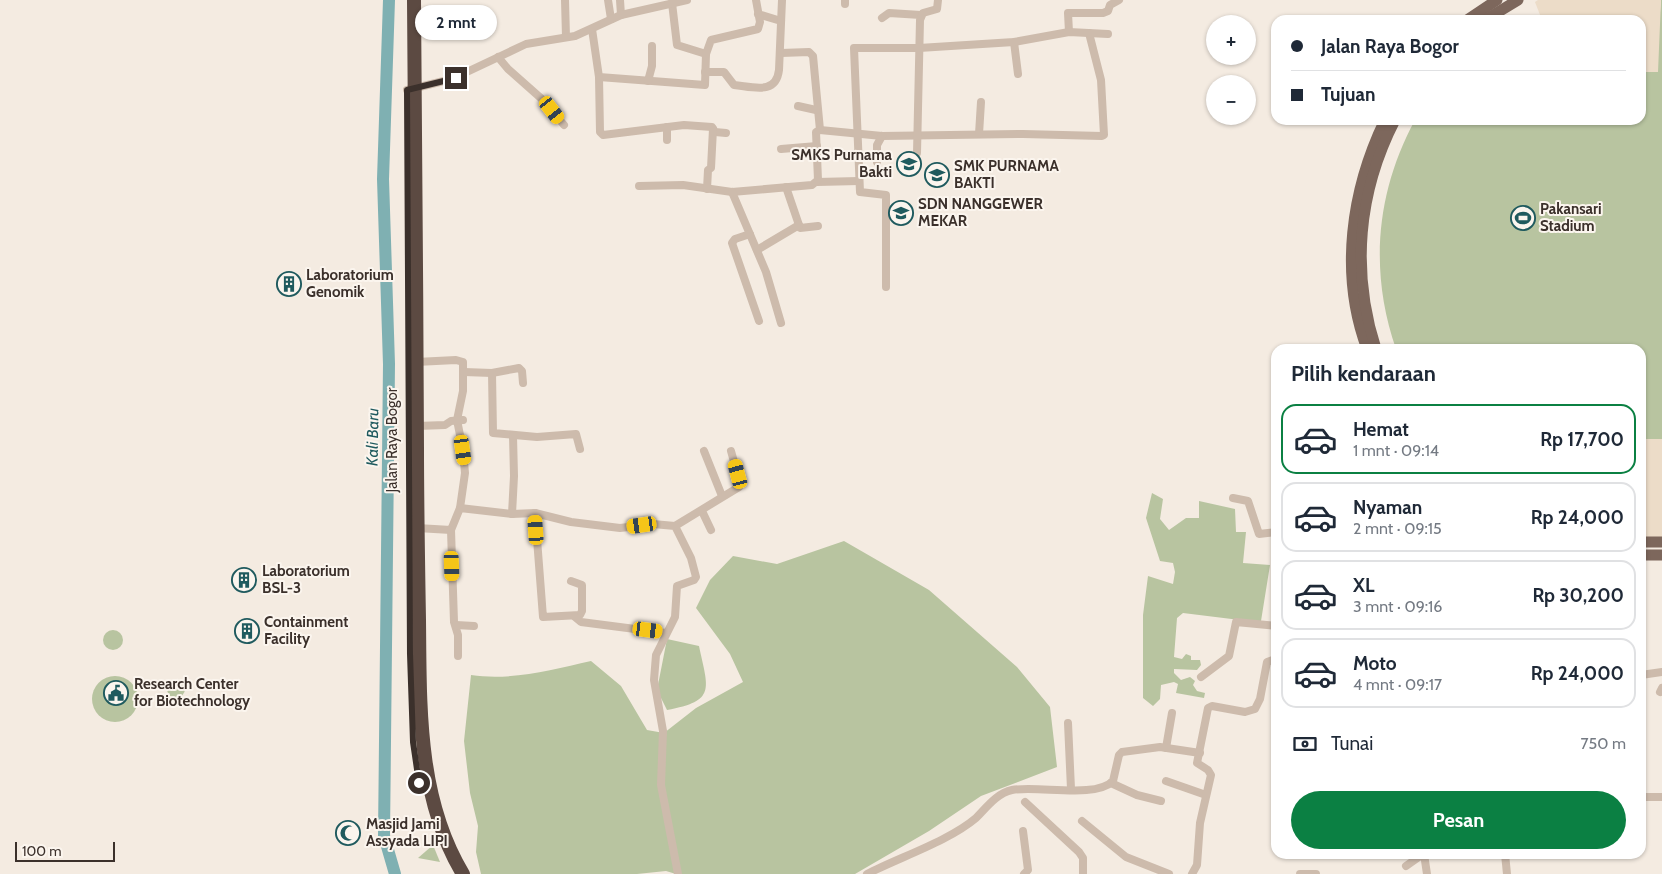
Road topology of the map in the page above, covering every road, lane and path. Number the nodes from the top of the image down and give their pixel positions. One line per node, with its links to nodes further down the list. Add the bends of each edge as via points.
1 (406, 0): 37 (highway, Jalan Raya Bogor)
2 (414, 0): 37 (highway, Jalan Raya Bogor)
3 (565, 0): 26 (street)
4 (608, 0): 20 (street)
5 (620, 0): 18 (street)
6 (687, 0): 13 (street)
7 (756, 0): 14 (street)
8 (782, 0): 21 (street)
9 (938, 0): 15 (street, via 937,9)
10 (1119, 0): 23 (street, via 1103,13 1068,13)
11 (1497, 0): 16 (main road)
12 (1518, 0): 17 (main road)
13 (672, 3): 18 (street); 31 (street, via 677,45)
14 (758, 14): 21 (street); 31 (street, via 758,29 713,38)
15 (921, 15): 19 (street, via 889,13); 29 (street)
16 (1474, 15)
17 (1493, 15)
18 (621, 16): 20 (street)
19 (882, 18)
20 (611, 19): 22 (street)
21 (781, 21): 30 (street)
22 (592, 29): 26 (street); 35 (street)
23 (1069, 32): 24 (street); 27 (street)
24 (1090, 33): 25 (street); 49 (street, via 1102,80 1104,134)
25 (1108, 34)
26 (566, 37): 32 (street, via 526,44)
27 (1014, 42): 29 (street); 34 (street)
28 (652, 46): 36 (street)
29 (919, 48): 48 (street, via 853,50); 51 (street)
30 (780, 53): 33 (street, via 778,77 768,87 734,85 724,72); 40 (street, via 812,54)
31 (706, 54): 33 (street)
32 (498, 57): 37 (street, via 452,80); 41 (street)
33 (705, 72): 36 (street, via 705,85)
34 (1018, 74)
35 (599, 77): 36 (street); 44 (street, via 602,135)
36 (648, 81)
37 (412, 89): 72 (highway, Jalan Raya Bogor); 92 (highway, Jalan Raya Bogor)
38 (981, 102): 49 (street)
39 (798, 106): 40 (street)
40 (816, 110): 46 (street)
41 (564, 125)
42 (1383, 125): 70 (main road, via 1366,165 1353,225 1353,286)
43 (1393, 125): 71 (main road, via 1374,167 1361,230 1363,295)
44 (667, 127): 45 (street); 52 (street)
45 (713, 128): 47 (street, via 715,132); 61 (street, via 712,168 708,169)
46 (820, 130): 48 (street); 53 (street, via 816,132)
47 (726, 133)
48 (858, 134): 50 (street); 57 (street)
49 (979, 134): 51 (street)
50 (882, 136): 51 (street); 56 (street, via 877,145)
51 (918, 136): 55 (street)
52 (667, 140)
53 (817, 146): 54 (street); 58 (street)
54 (781, 149)
55 (917, 153)
56 (877, 162)
57 (859, 181): 58 (street); 67 (street, via 861,194 886,195)
58 (817, 182): 60 (street, via 812,186)
59 (639, 186): 61 (street)
60 (786, 187): 62 (street); 63 (street)
61 (707, 188): 62 (street)
62 (732, 192): 65 (street)
63 (799, 225): 64 (street, via 802,229); 66 (street)
64 (818, 226)
65 (750, 234): 66 (street); 68 (street, via 732,243)
66 (757, 250): 69 (street)
67 (886, 287)
68 (759, 321)
69 (781, 322)
70 (1366, 344)
71 (1375, 344)
72 (416, 362): 73 (street, via 458,361 462,362); 77 (highway, Jalan Raya Bogor)
73 (464, 372): 74 (street); 76 (street)
74 (492, 373): 75 (street, via 519,368); 78 (street, via 493,432)
75 (523, 383)
76 (460, 420): 77 (street, via 445,425); 84 (street, via 465,462)
77 (417, 426): 92 (highway, Jalan Raya Bogor)
78 (513, 436): 79 (street, via 576,434); 87 (street)
79 (580, 449)
80 (704, 451): 82 (street)
81 (731, 451): 82 (street, via 740,484)
82 (722, 496): 85 (street)
83 (1233, 498): 91 (street, via 1248,501 1259,534)
84 (460, 508): 87 (street); 89 (street)
85 (702, 511): 88 (street); 90 (street)
86 (535, 513): 87 (street); 88 (street, via 571,522 620,528 653,524); 98 (street, via 543,617)
87 (512, 514)
88 (675, 526): 102 (street, via 691,558 696,577 677,586 675,617)
89 (451, 530): 92 (street); 99 (street)
90 (711, 530)
91 (1271, 533)
92 (414, 535): 126 (highway, Jalan Raya Bogor, via 410,664 415,757 428,814); 127 (highway, Jalan Raya Bogor, via 427,778 438,815)
93 (1646, 542): 94 (main road)
94 (1662, 542)
95 (1646, 555): 96 (main road)
96 (1662, 555)
97 (571, 581): 98 (street, via 582,585 582,611)
98 (575, 617): 102 (street, via 581,622)
99 (456, 625): 100 (street); 103 (street)
100 (474, 626)
101 (1271, 626): 107 (street, via 1236,622 1229,656)
102 (666, 632): 128 (street, via 656,655 654,680 664,730 661,784)
103 (458, 656)
104 (1271, 661): 111 (street, via 1267,662 1255,709 1245,712 1208,708)
105 (1662, 672): 106 (street)
106 (1646, 674)
107 (1201, 677)
108 (1172, 712): 110 (street)
109 (1068, 723): 114 (street)
110 (1166, 748): 111 (street); 113 (street, via 1120,752)
111 (1200, 753): 115 (street, via 1197,764 1210,774)
112 (1166, 781): 115 (street)
113 (1111, 783): 114 (street, via 1089,790); 118 (street)
114 (1072, 789): 129 (street, via 1009,791 960,829)
115 (1206, 795): 133 (street, via 1197,865)
116 (1646, 797): 117 (street)
117 (1662, 797)
118 (1161, 801)
119 (1025, 802): 131 (street, via 1079,852 1083,858)
120 (1082, 821): 132 (street, via 1126,857)
121 (1023, 831): 130 (street, via 1028,870)
122 (1416, 859): 125 (street)
123 (1424, 859): 136 (street)
124 (1506, 859): 137 (street)
125 (1406, 866)
126 (453, 874)
127 (463, 874)
128 (678, 874)
129 (867, 874)
130 (1024, 874)
131 (1083, 874)
132 (1168, 874)
133 (1192, 874)
134 (1300, 874): 135 (street)
135 (1316, 874)
136 (1427, 874)
137 (1507, 874)

